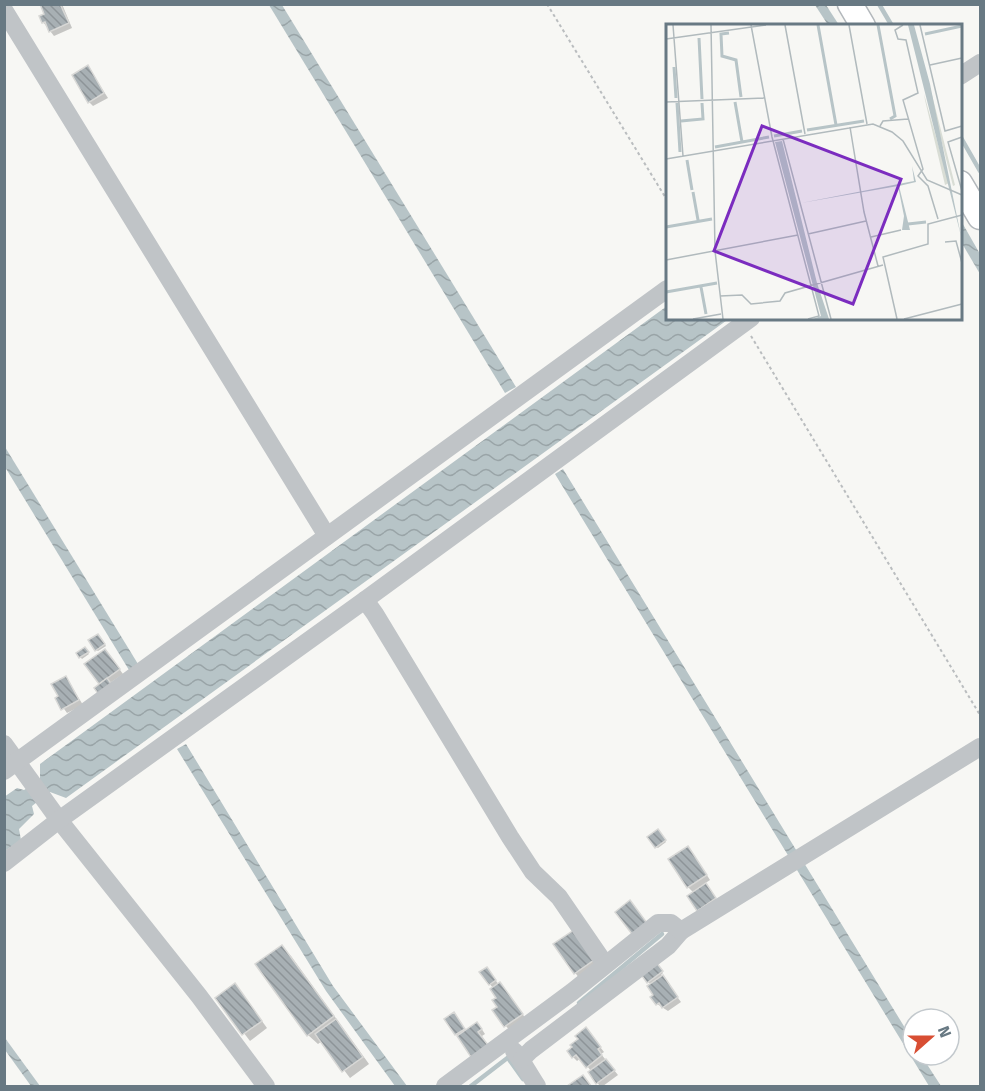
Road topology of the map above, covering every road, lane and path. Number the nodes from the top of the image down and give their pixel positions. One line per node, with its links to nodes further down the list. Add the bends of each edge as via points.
1 (547, 4): 8 (path)
2 (850, 4): 4 (main road)
3 (4, 10): 12 (street)
4 (862, 24)
5 (981, 63): 6 (street)
6 (961, 75)
7 (961, 185): 9 (main road)
8 (666, 198)
9 (981, 217)
10 (666, 290): 12 (street)
11 (747, 321): 13 (street); 14 (path)
12 (327, 536): 17 (street)
13 (365, 600): 18 (street); 21 (street, via 533,872 559,897)
14 (981, 715)
15 (4, 744): 17 (street)
16 (981, 747): 20 (street)
17 (11, 767): 18 (street, via 32,782)
18 (59, 820): 19 (street); 23 (street)
19 (4, 863)
20 (681, 931): 21 (street, via 670,923 658,923); 22 (street, via 668,946 531,1050)
21 (605, 964): 22 (street)
22 (514, 1051): 24 (street); 25 (street)
23 (266, 1086)
24 (445, 1086)
25 (537, 1086)

